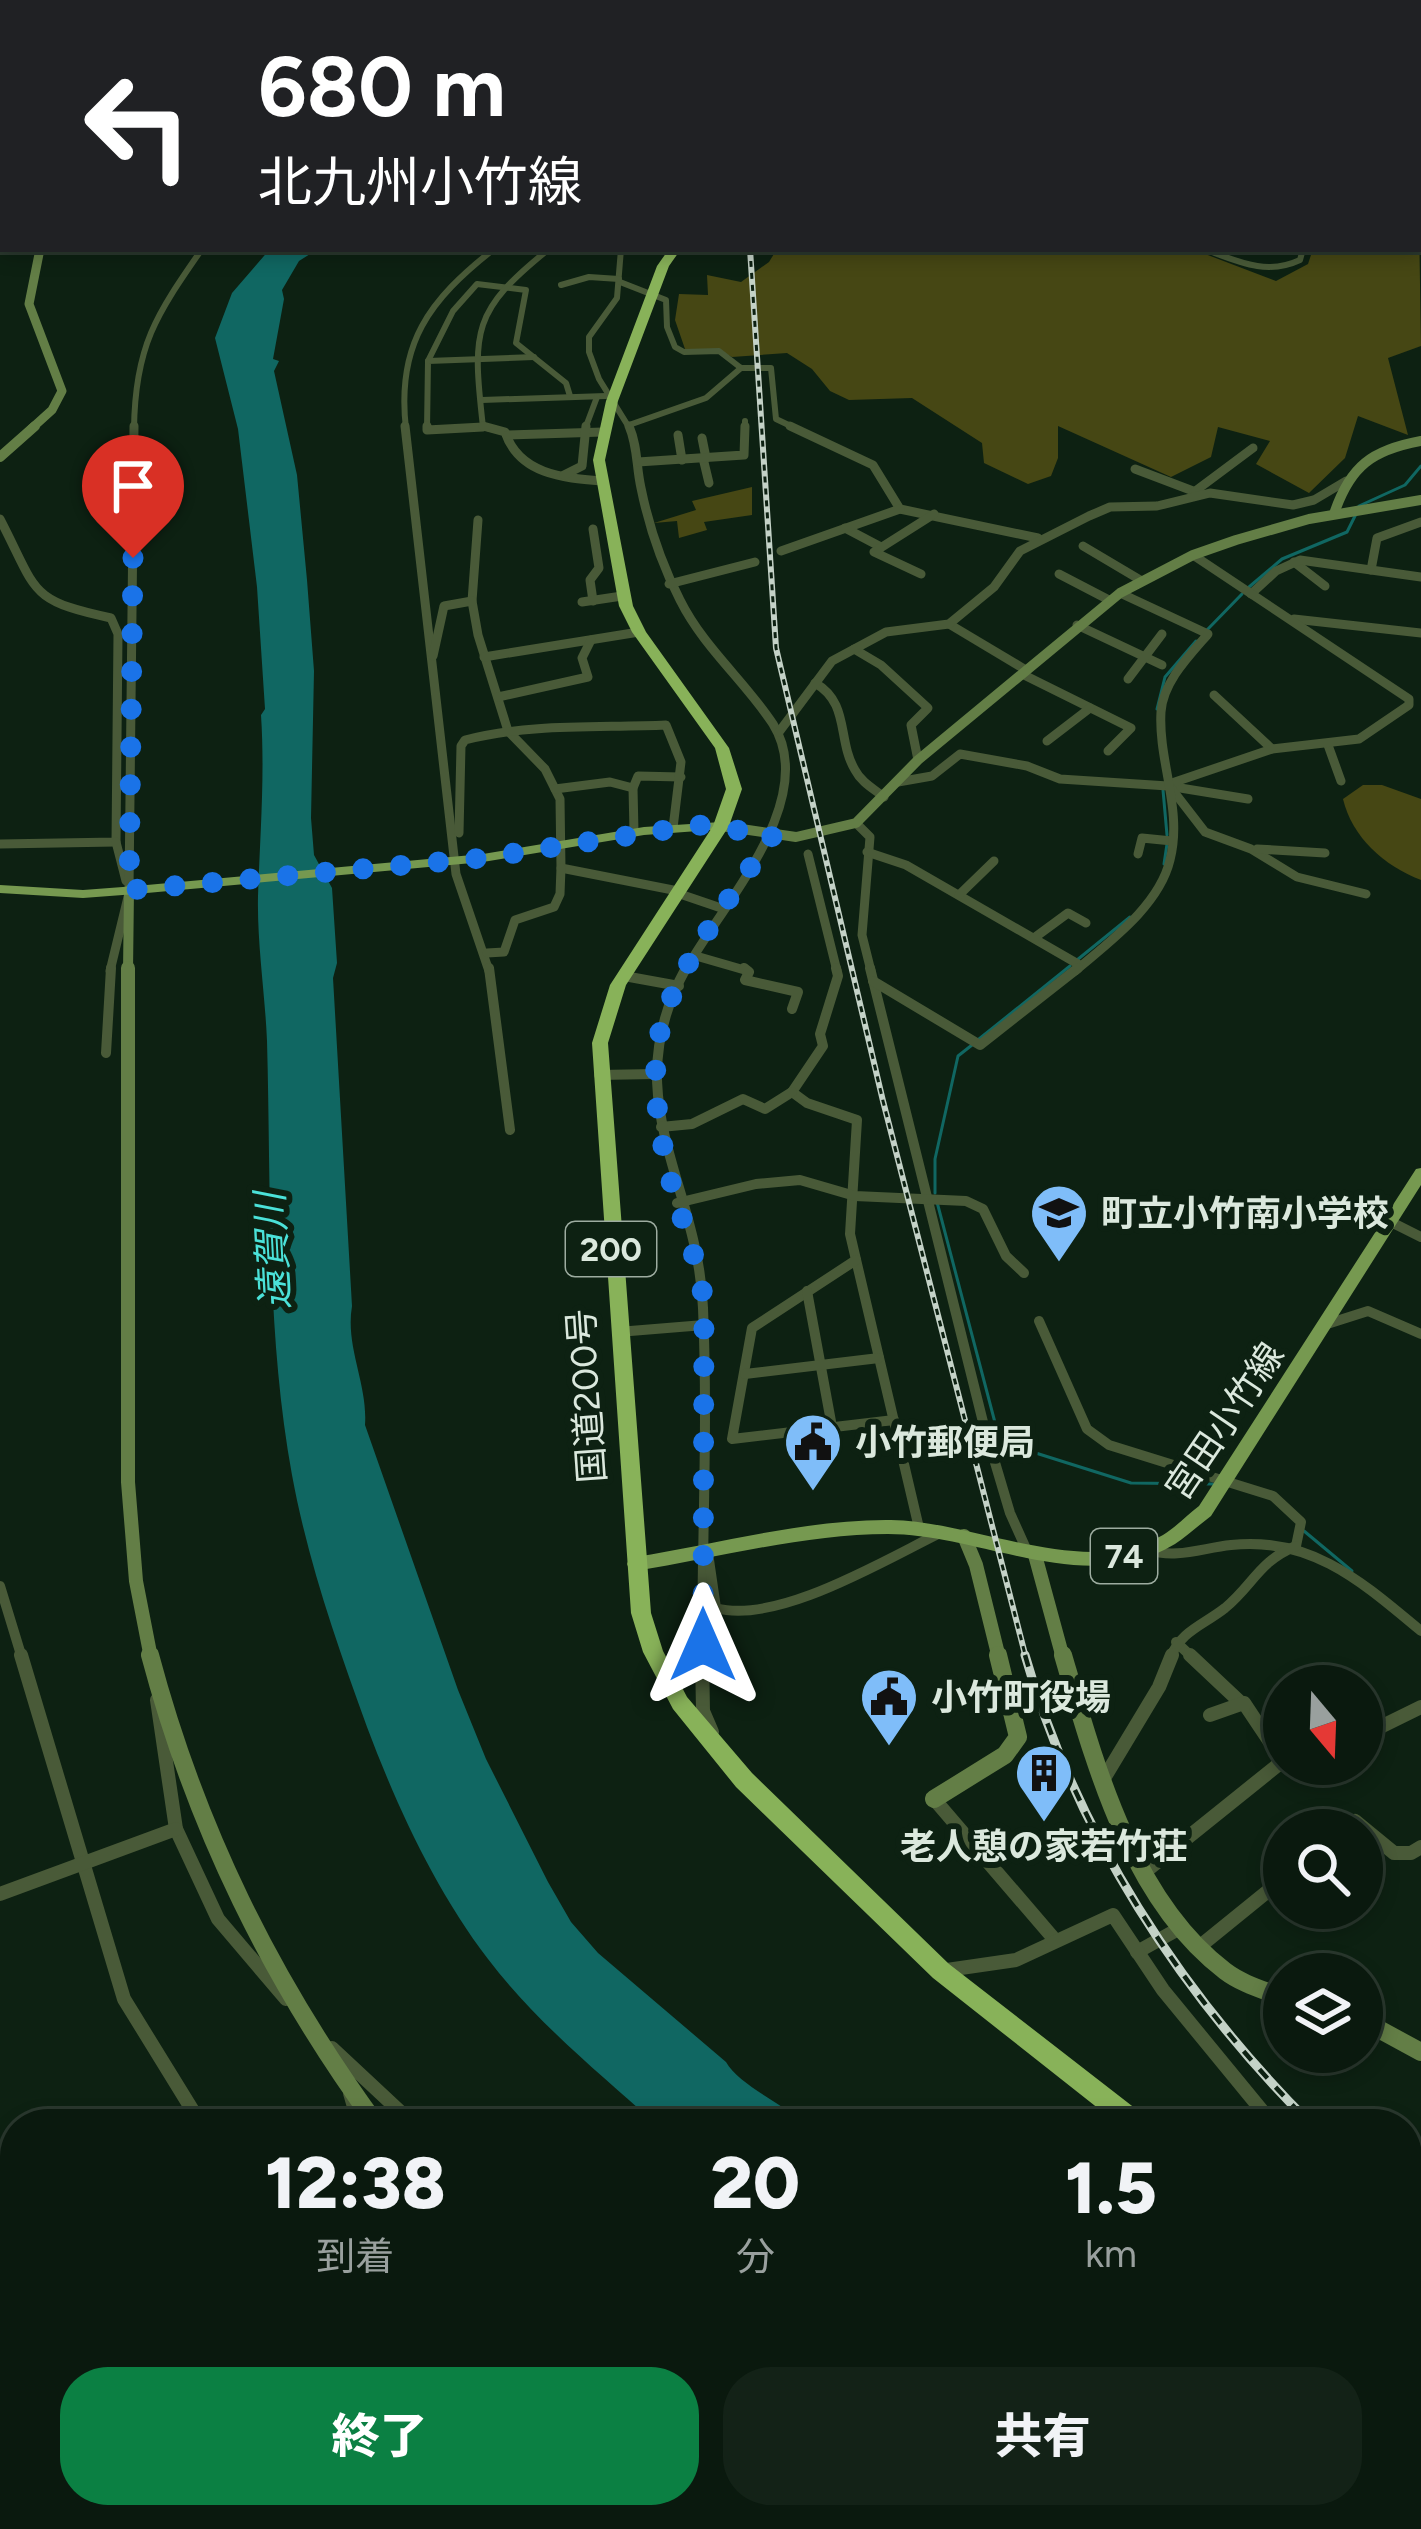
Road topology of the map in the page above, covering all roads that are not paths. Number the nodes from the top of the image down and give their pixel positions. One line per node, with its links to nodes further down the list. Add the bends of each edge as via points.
1 (39, 252): 30 (street, via 32,324 62,391)
2 (200, 252): 64 (street, via 141,350)
3 (490, 252): 81 (street, via 423,321 402,373)
4 (545, 252): 10 (street)
5 (621, 252): 9 (street)
6 (673, 252): 12 (highway, 国道200号 / 200)
7 (1213, 252): 8 (street, via 1268,271)
8 (1302, 252)
9 (620, 280): 11 (street); 12 (street); 18 (street, via 588,345)
10 (503, 285): 13 (street, via 529,291 516,343); 14 (street, via 482,323); 15 (street, via 477,284)
11 (561, 285)
12 (653, 291): 16 (street, via 665,300 675,347 718,352); 18 (highway, 国道200号 / 200)
13 (534, 357): 14 (street); 17 (street)
14 (478, 358): 15 (street); 19 (street)
15 (428, 362): 23 (street, via 427,430)
16 (741, 368): 22 (street, via 664,418); 41 (street, via 771,368 776,419 874,465)
17 (570, 396): 18 (street); 19 (street)
18 (605, 398): 22 (street); 24 (highway, 国道200号 / 200)
19 (482, 400): 23 (street)
20 (745, 421): 31 (street, via 744,455)
21 (1421, 421): 28 (street)
22 (628, 425): 33 (street)
23 (483, 427): 25 (street)
24 (594, 431): 25 (street); 35 (street, via 582,466); 36 (highway, 国道200号 / 200)
25 (508, 435): 35 (street, via 513,454)
26 (678, 436): 32 (street)
27 (701, 438): 31 (street)
28 (1419, 441): 37 (street, via 1366,456)
29 (1253, 448): 39 (street, via 1206,477)
30 (0, 457)
31 (704, 458): 32 (street); 38 (street)
32 (682, 460): 33 (street)
33 (638, 462): 61 (street)
34 (1135, 469): 39 (street)
35 (564, 475): 36 (street)
36 (602, 481): 65 (highway, 国道200号 / 200)
37 (1346, 481): 39 (street, via 1293,505); 43 (street)
38 (709, 484)
39 (1199, 493): 49 (street, via 1157,506 1110,507)
40 (1421, 500): 43 (street)
41 (900, 509): 42 (street); 47 (street)
42 (934, 514): 49 (street); 51 (street)
43 (1334, 514): 53 (street)
44 (0, 519): 71 (street, via 41,597)
45 (478, 520): 68 (street)
46 (1421, 523): 56 (street, via 1377,538)
47 (845, 528): 51 (street); 52 (street)
48 (593, 529): 67 (street)
49 (1038, 538): 72 (street)
50 (1083, 546): 60 (street)
51 (881, 547): 57 (street, via 874,552)
52 (781, 551)
53 (1192, 555): 60 (street); 63 (street)
54 (755, 562): 61 (street)
55 (1293, 562): 56 (street); 62 (street); 63 (street)
56 (1371, 570): 59 (street)
57 (921, 574)
58 (1059, 574): 66 (street)
59 (1421, 577)
60 (1142, 581): 66 (street)
61 (669, 584): 90 (street, via 729,676)
62 (1325, 586)
63 (1251, 594): 70 (street)
64 (133, 595): 71 (street); 122 (street)
65 (622, 596): 67 (street); 74 (highway, 国道200号 / 200)
66 (1115, 597): 73 (street); 99 (street, via 1208,634 1164,694)
67 (593, 601): 69 (street)
68 (472, 602): 79 (street); 81 (street, via 444,606)
69 (581, 602)
70 (1291, 618): 75 (street); 92 (street, via 1409,699 1359,739)
71 (116, 621): 110 (street)
72 (949, 624): 78 (street, via 886,632); 83 (street)
73 (1077, 625): 80 (street); 83 (street)
74 (639, 632): 77 (street); 105 (highway, 国道200号 / 200, via 730,766 734,789)
75 (1421, 633)
76 (1162, 634): 80 (street)
77 (591, 640): 79 (street); 87 (street, via 582,658 588,677)
78 (854, 649): 85 (street); 95 (street, via 928,708 911,725)
79 (484, 657): 87 (street)
80 (1144, 657): 82 (street); 84 (street)
81 (431, 662): 117 (street)
82 (1162, 665)
83 (1024, 672): 88 (street); 95 (street)
84 (1128, 679)
85 (815, 683): 90 (street); 102 (street, via 837,705 856,773)
86 (1214, 695): 93 (street)
87 (498, 698): 89 (street)
88 (1090, 707): 91 (street); 94 (street, via 1131,728)
89 (508, 731): 96 (street, via 666,725); 101 (street); 117 (street, via 461,746)
90 (779, 732): 108 (street, via 785,792)
91 (1047, 741)
92 (1328, 745): 93 (street); 97 (street)
93 (1272, 749): 99 (street)
94 (1108, 751)
95 (918, 760): 98 (street)
96 (681, 777): 100 (street, via 644,774); 106 (street)
97 (1341, 781)
98 (898, 782): 99 (street, via 925,778 960,754 1060,779); 102 (street)
99 (1168, 785): 103 (street); 109 (street); 113 (street, via 1205,832)
100 (633, 788): 101 (street, via 603,782); 107 (street)
101 (555, 789): 112 (street)
102 (884, 797): 104 (street)
103 (1247, 799)
104 (856, 823): 108 (street); 114 (street, via 870,838)
105 (721, 826): 106 (main road); 108 (street); 123 (highway, 国道200号 / 200)
106 (673, 828): 107 (main road)
107 (634, 832): 112 (main road)
108 (773, 835): 126 (street)
109 (1172, 841): 116 (street, via 1142,838); 131 (street, via 1153,898)
110 (116, 842): 111 (street); 122 (street)
111 (0, 844)
112 (559, 846): 117 (main road); 120 (street)
113 (1250, 848): 118 (street); 124 (street, via 1297,878)
114 (867, 853): 125 (street, via 891,857); 133 (street, via 861,922)
115 (808, 854): 139 (street, via 837,986 823,1046)
116 (1138, 854)
117 (455, 858): 122 (main road); 129 (street)
118 (1324, 858)
119 (994, 861): 125 (street)
120 (561, 868): 123 (street); 129 (street, via 559,903 515,920 504,952)
121 (0, 889): 122 (main road)
122 (131, 892): 136 (street, via 111,969); 173 (street, via 128,1489 135,1577)
123 (677, 892): 126 (street); 132 (highway, 国道200号 / 200)
124 (1366, 894)
125 (959, 895): 128 (street)
126 (724, 908): 130 (street)
127 (1086, 923): 128 (street, via 1068,914)
128 (1034, 938): 131 (street)
129 (487, 953): 141 (street)
130 (696, 956): 134 (street); 135 (street, via 745,968 745,980 798,992)
131 (1078, 964): 133 (street, via 980,1046)
132 (624, 976): 134 (street); 138 (highway, 国道200号 / 200, via 600,1043)
133 (873, 981): 144 (street)
134 (679, 986): 137 (street, via 662,1022)
135 (792, 1009)
136 (106, 1053)
137 (655, 1074): 138 (street); 140 (street)
138 (599, 1075): 154 (highway, 国道200号 / 200)
139 (792, 1092): 140 (street, via 765,1109 742,1099 692,1124); 143 (street, via 854,1115)
140 (661, 1127): 145 (street)
141 (510, 1130)
142 (1421, 1173): 146 (main road, 宮田小竹線 / 74)
143 (855, 1196): 144 (street); 145 (street, via 800,1180); 148 (street, via 848,1216)
144 (927, 1200): 149 (street, via 977,1204); 168 (street, via 983,1422 1010,1513)
145 (677, 1203): 152 (street, via 699,1268)
146 (1391, 1222): 147 (street); 153 (main road, 宮田小竹線 / 74)
147 (1421, 1237)
148 (856, 1260): 150 (street); 156 (street)
149 (1024, 1273)
150 (807, 1291): 157 (street); 158 (street, via 752,1328)
151 (1039, 1321): 161 (street, via 1087,1429 1109,1445)
152 (704, 1324): 154 (street); 167 (street)
153 (1324, 1324): 155 (street, via 1368,1311); 161 (main road, 宮田小竹線 / 74)
154 (617, 1332): 169 (highway, 国道200号 / 200)
155 (1421, 1334)
156 (879, 1358): 157 (street); 159 (street)
157 (821, 1365): 158 (street); 160 (street)
158 (745, 1374): 160 (street, via 732,1438)
159 (893, 1420): 160 (street); 162 (street)
160 (832, 1427)
161 (1224, 1479): 165 (street, via 1273,1496 1301,1522); 166 (main road, 宮田小竹線 / 74, via 1183,1533)
162 (919, 1528): 163 (main road, 宮田小竹線 / 74); 167 (main road, 宮田小竹線 / 74)
163 (941, 1532): 164 (main road, 宮田小竹線 / 74); 167 (street, via 807,1593 735,1615 716,1608)
164 (964, 1536): 168 (main road, 宮田小竹線 / 74); 182 (street, via 1018,1737 1005,1755)
165 (1296, 1546): 166 (street); 171 (street, via 1324,1556); 172 (street, via 1271,1556 1226,1607)
166 (1148, 1550): 168 (main road, 宮田小竹線 / 74, via 1095,1559)
167 (706, 1553): 169 (main road, 宮田小竹線 / 74); 179 (street, via 703,1711)
168 (1032, 1554): 181 (street)
169 (634, 1564): 179 (highway, 国道200号 / 200, via 659,1666)
170 (0, 1586): 186 (street)
171 (1421, 1630)
172 (1176, 1642): 174 (street); 181 (street, via 1159,1687)
173 (158, 1688): 183 (street); 196 (street, via 216,1852)
174 (1240, 1702): 176 (street); 177 (street)
175 (1421, 1707): 178 (street)
176 (1210, 1715)
177 (1263, 1726)
178 (1383, 1726)
179 (722, 1757): 194 (highway, 国道200号 / 200)
180 (1263, 1776): 187 (street)
181 (1103, 1780): 187 (street)
182 (934, 1799): 191 (street)
183 (176, 1829): 186 (street); 196 (street, via 218,1919)
184 (1383, 1846): 185 (street, via 1406,1857)
185 (1421, 1847)
186 (82, 1863): 188 (street); 200 (street, via 124,2000)
187 (1146, 1871): 190 (street)
188 (0, 1894)
189 (1263, 1895): 192 (street)
190 (1182, 1927): 192 (street); 193 (street)
191 (1055, 1940): 193 (street, via 1113,1915); 194 (street, via 1016,1960)
192 (1198, 1947): 195 (street, via 1224,1971)
193 (1137, 1952): 205 (street)
194 (941, 1971): 204 (highway, 国道200号 / 200)
195 (1263, 1989)
196 (312, 2030): 199 (street); 203 (street)
197 (1383, 2031): 198 (street)
198 (1421, 2052)
199 (350, 2090): 201 (street); 202 (street)
200 (192, 2109)
201 (354, 2109)
202 (365, 2109)
203 (397, 2109)
204 (1118, 2109)
205 (1261, 2109)

